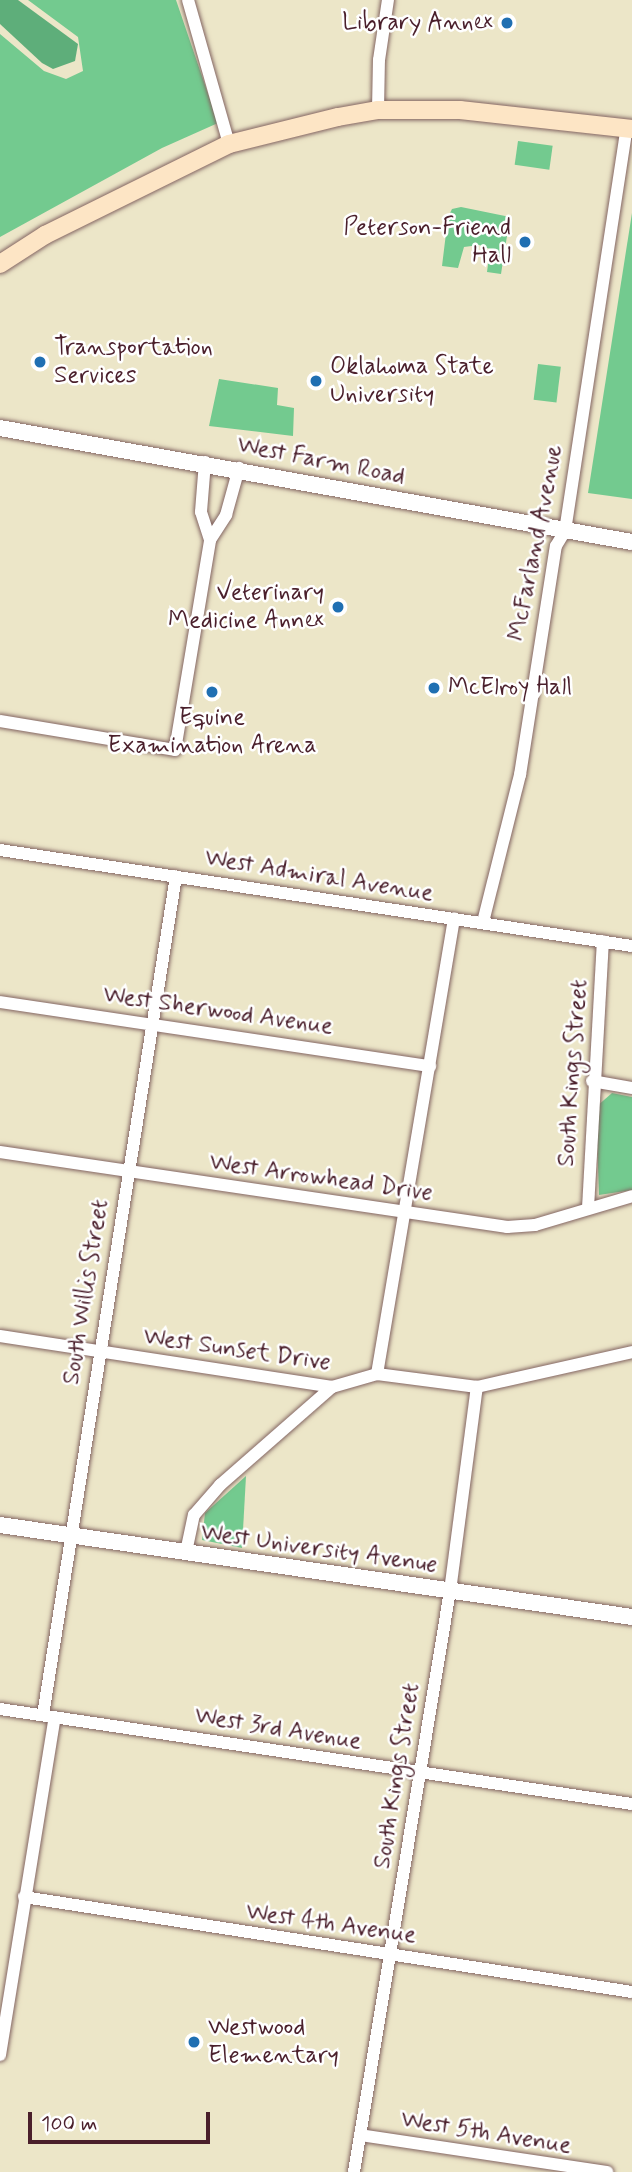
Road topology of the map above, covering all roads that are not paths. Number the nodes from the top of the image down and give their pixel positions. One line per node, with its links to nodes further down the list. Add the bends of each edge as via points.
1 (188, 0): 5 (street)
2 (388, 0): 3 (street, via 379,60)
3 (378, 110): 4 (main road, via 494,112); 5 (main road)
4 (629, 129): 10 (street, McFarland Avenue)
5 (229, 144): 6 (main road, via 92,210)
6 (0, 264)
7 (0, 428): 8 (street, West Farm Road)
8 (205, 462): 9 (street, West Farm Road); 11 (street, via 201,512)
9 (239, 468): 10 (street, West Farm Road); 11 (street, via 226,515)
10 (565, 531): 12 (street, West Farm Road); 17 (street, McFarland Avenue, via 556,546 520,775)
11 (210, 540): 13 (street, via 175,750)
12 (632, 542)
13 (0, 721)
14 (0, 850): 15 (street, West Admiral Avenue)
15 (176, 876): 16 (street, West Admiral Avenue); 21 (street, South Willis Street)
16 (454, 918): 17 (street, West Admiral Avenue); 22 (street)
17 (483, 922): 18 (street, West Admiral Avenue)
18 (603, 942): 19 (street, West Admiral Avenue); 23 (street, South Kings Street)
19 (632, 946)
20 (0, 1002): 21 (street, West Sherwood Avenue)
21 (151, 1023): 22 (street, West Sherwood Avenue); 26 (street, South Willis Street)
22 (430, 1066): 29 (street)
23 (592, 1082): 24 (street); 28 (street, South Kings Street)
24 (632, 1088)
25 (0, 1152): 26 (street, West Arrowhead Drive)
26 (126, 1170): 29 (street, West Arrowhead Drive); 31 (street, South Willis Street)
27 (632, 1196): 28 (street, West Arrowhead Drive)
28 (587, 1208): 29 (street, West Arrowhead Drive, via 535,1226 507,1227)
29 (406, 1212): 33 (street)
30 (0, 1336): 31 (street, West Sunset Drive)
31 (98, 1351): 34 (street, West Sunset Drive); 37 (street, South Willis Street)
32 (632, 1352): 35 (street, West Sunset Drive)
33 (377, 1374): 34 (street, West Sunset Drive); 35 (street, West Sunset Drive)
34 (332, 1387): 38 (street, via 211,1495 194,1515)
35 (477, 1387): 39 (street, South Kings Street)
36 (0, 1525): 37 (street, West University Avenue)
37 (71, 1535): 38 (street, West University Avenue); 42 (street, South Willis Street)
38 (186, 1552): 39 (street, West University Avenue)
39 (450, 1591): 40 (street, West University Avenue); 43 (street, South Kings Street)
40 (632, 1618)
41 (0, 1709): 42 (street, West 3rd Avenue)
42 (49, 1716): 43 (street, West 3rd Avenue); 45 (street, South Willis Street)
43 (419, 1772): 44 (street, West 3rd Avenue); 46 (street, South Kings Street)
44 (632, 1804)
45 (24, 1898): 46 (street, West 4th Avenue); 48 (street, South Willis Street)
46 (389, 1953): 47 (street, West 4th Avenue); 49 (street, South Kings Street)
47 (632, 1992)
48 (0, 2055)
49 (360, 2135): 50 (street, South Kings Street); 51 (street, West 5th Avenue)
50 (354, 2172)
51 (607, 2172)

